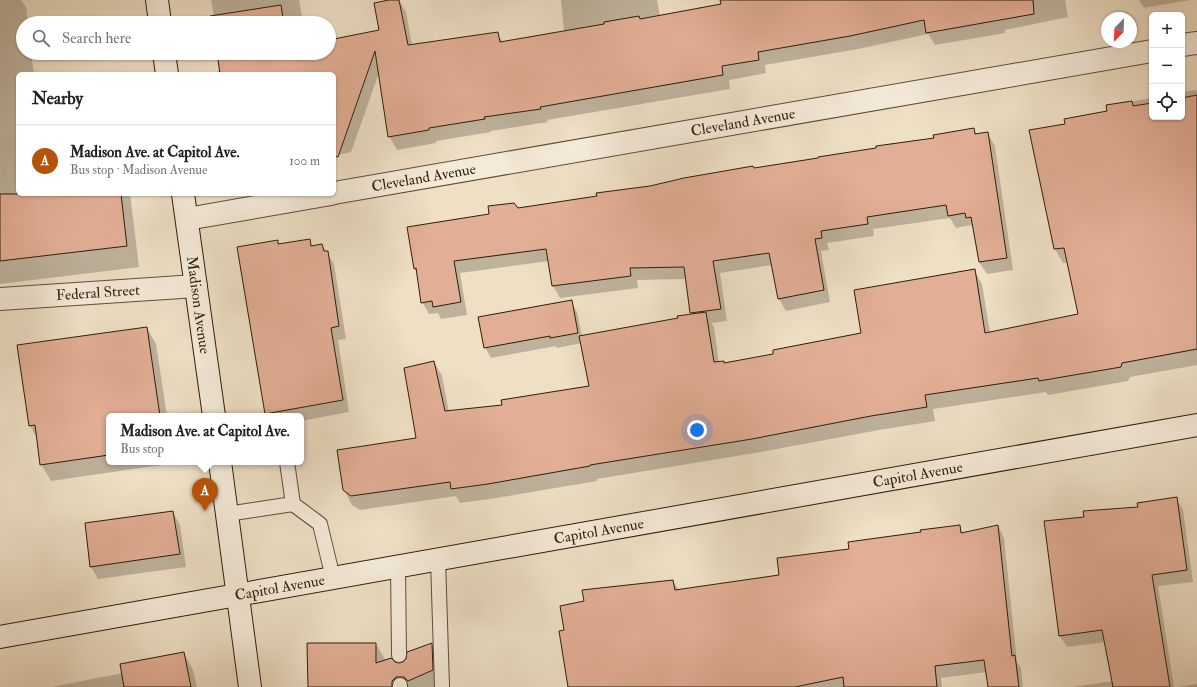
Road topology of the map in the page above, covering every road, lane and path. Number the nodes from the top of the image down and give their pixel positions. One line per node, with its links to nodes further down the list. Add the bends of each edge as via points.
1 (157, 0): 2 (main road)
2 (159, 16)
3 (1197, 43): 4 (main road)
4 (1185, 45)
5 (1149, 52): 8 (main road, Cleveland Avenue)
6 (165, 60): 7 (main road)
7 (167, 72)
8 (336, 194)
9 (183, 196): 11 (main road, Madison Avenue)
10 (319, 196): 11 (main road)
11 (186, 219): 12 (main road, Madison Avenue)
12 (196, 286): 13 (main road, Federal Street); 14 (main road, Madison Avenue)
13 (0, 299)
14 (214, 413)
15 (1197, 425): 20 (main road, Capitol Avenue)
16 (220, 465): 19 (main road)
17 (287, 465): 18 (lane)
18 (293, 504): 19 (lane); 22 (lane, via 320,524)
19 (227, 514): 23 (main road)
20 (438, 559): 21 (main road, Capitol Avenue); 27 (lane)
21 (398, 567): 22 (main road, Capitol Avenue); 25 (lane)
22 (333, 578): 23 (main road, Capitol Avenue)
23 (238, 595): 24 (main road, Capitol Avenue); 26 (main road)
24 (0, 637)
25 (399, 655)
26 (250, 687)
27 (442, 687)

